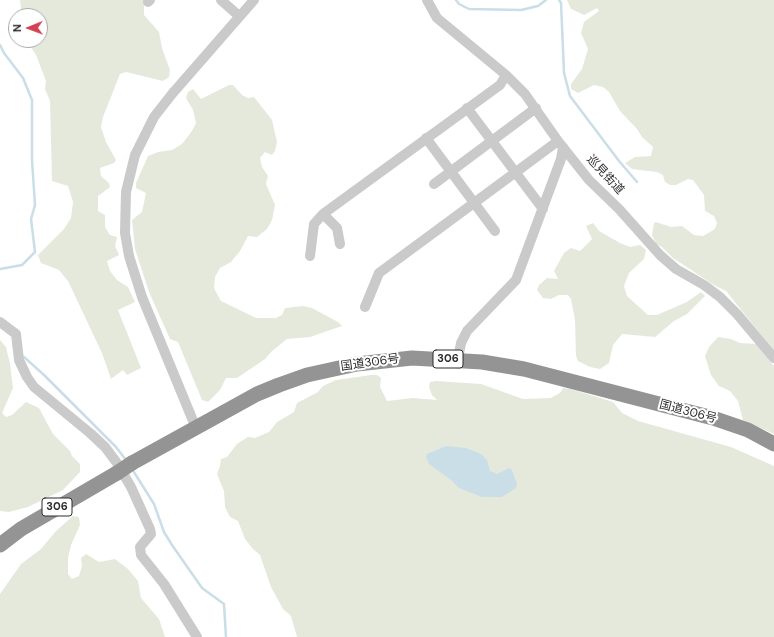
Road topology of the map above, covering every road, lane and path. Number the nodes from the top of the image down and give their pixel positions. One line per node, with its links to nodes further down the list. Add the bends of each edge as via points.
1 (221, 0): 4 (street)
2 (254, 0): 4 (street)
3 (427, 0): 5 (street, 巡見街道, via 437,18)
4 (239, 16): 24 (street, via 146,129 135,155 126,192 125,233 128,256 142,297)
5 (506, 75): 6 (street, via 500,85); 7 (street, 巡見街道)
6 (467, 108): 8 (street); 9 (street)
7 (536, 108): 9 (street); 10 (street, 巡見街道)
8 (426, 138): 11 (street); 16 (street)
9 (492, 141): 11 (street); 12 (street)
10 (560, 144): 12 (street); 15 (street); 22 (street, 巡見街道, via 589,180 660,255 676,269 720,297)
11 (451, 171): 13 (street); 14 (street)
12 (515, 172): 14 (street); 15 (street)
13 (434, 184)
14 (474, 202): 17 (street); 20 (street, via 379,273)
15 (543, 209): 23 (street, via 516,280 467,331 461,343)
16 (324, 213): 18 (street, via 337,228); 19 (street, via 314,224)
17 (495, 231)
18 (340, 244)
19 (310, 256)
20 (365, 307)
21 (0, 322): 27 (street, via 16,334 19,360 26,377 34,387 90,433 117,463 150,529 151,534 140,547 141,555 164,584)
22 (774, 358)
23 (458, 359): 24 (highway, 国道306号 / 306, via 396,359 325,371 257,394); 25 (highway, 国道306号 / 306, via 524,369 713,418 748,430)
24 (196, 428): 26 (highway, 国道306号 / 306, bridge, via 21,529)
25 (774, 444)
26 (0, 545)
27 (197, 637)

